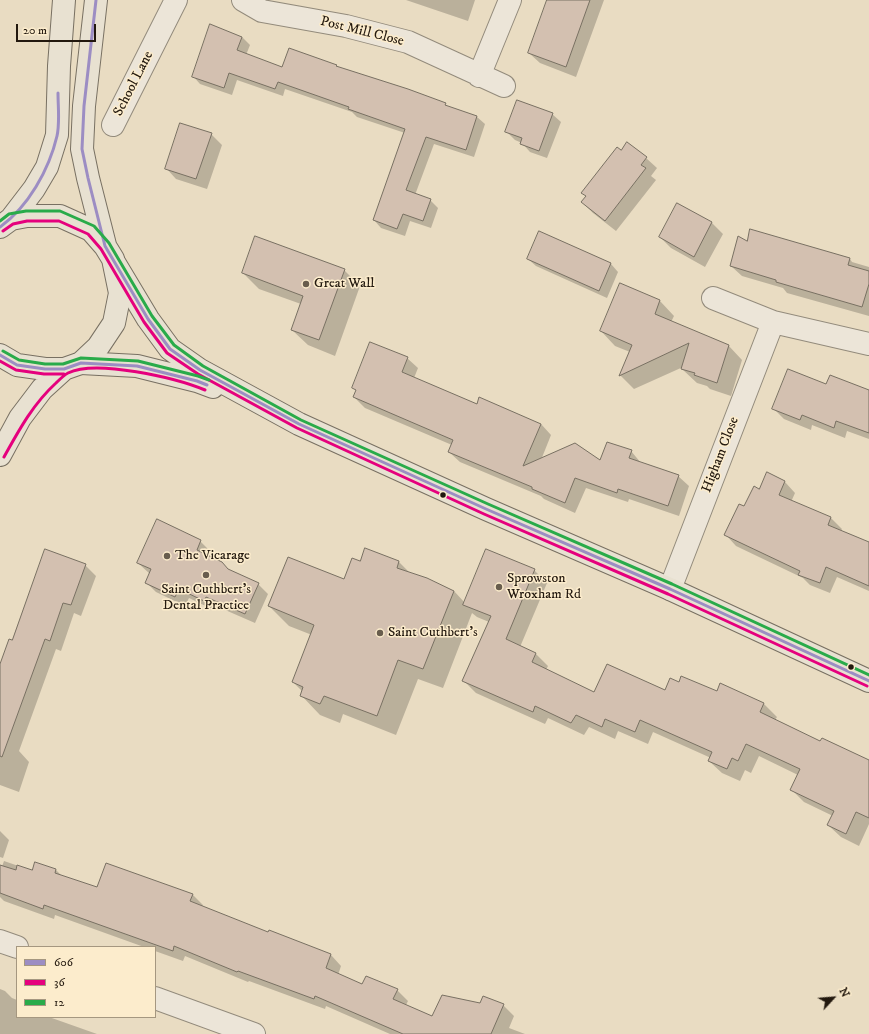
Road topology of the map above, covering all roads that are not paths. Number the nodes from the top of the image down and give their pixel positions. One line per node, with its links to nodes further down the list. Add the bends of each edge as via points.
1 (64, 0): 9 (main road, via 57,135 47,167 34,189)
2 (96, 0): 10 (main road, via 84,106 82,149)
3 (176, 0): 8 (street, School Lane)
4 (242, 0): 6 (street, Post Mill Close, via 262,12 346,26 408,42)
5 (510, 0): 6 (street)
6 (479, 76): 7 (street, Post Mill Close)
7 (504, 86)
8 (113, 125)
9 (6, 223): 10 (main road, via 27,216 60,216 90,230)
10 (109, 252): 15 (main road, via 120,292 114,323 98,347); 16 (main road, via 148,319 170,349 200,370)
11 (713, 298): 12 (street)
12 (773, 322): 13 (street); 18 (street, Higham Close)
13 (869, 344)
14 (0, 355): 15 (main road, via 17,365 45,369)
15 (72, 366): 16 (main road, via 137,366 197,381); 17 (main road, via 42,389 20,418)
16 (274, 411): 18 (main road, via 479,506)
17 (0, 455)
18 (670, 588): 19 (main road)
19 (869, 681)
20 (0, 941): 21 (street)
21 (16, 947)
22 (156, 998): 23 (street)
23 (254, 1034)

